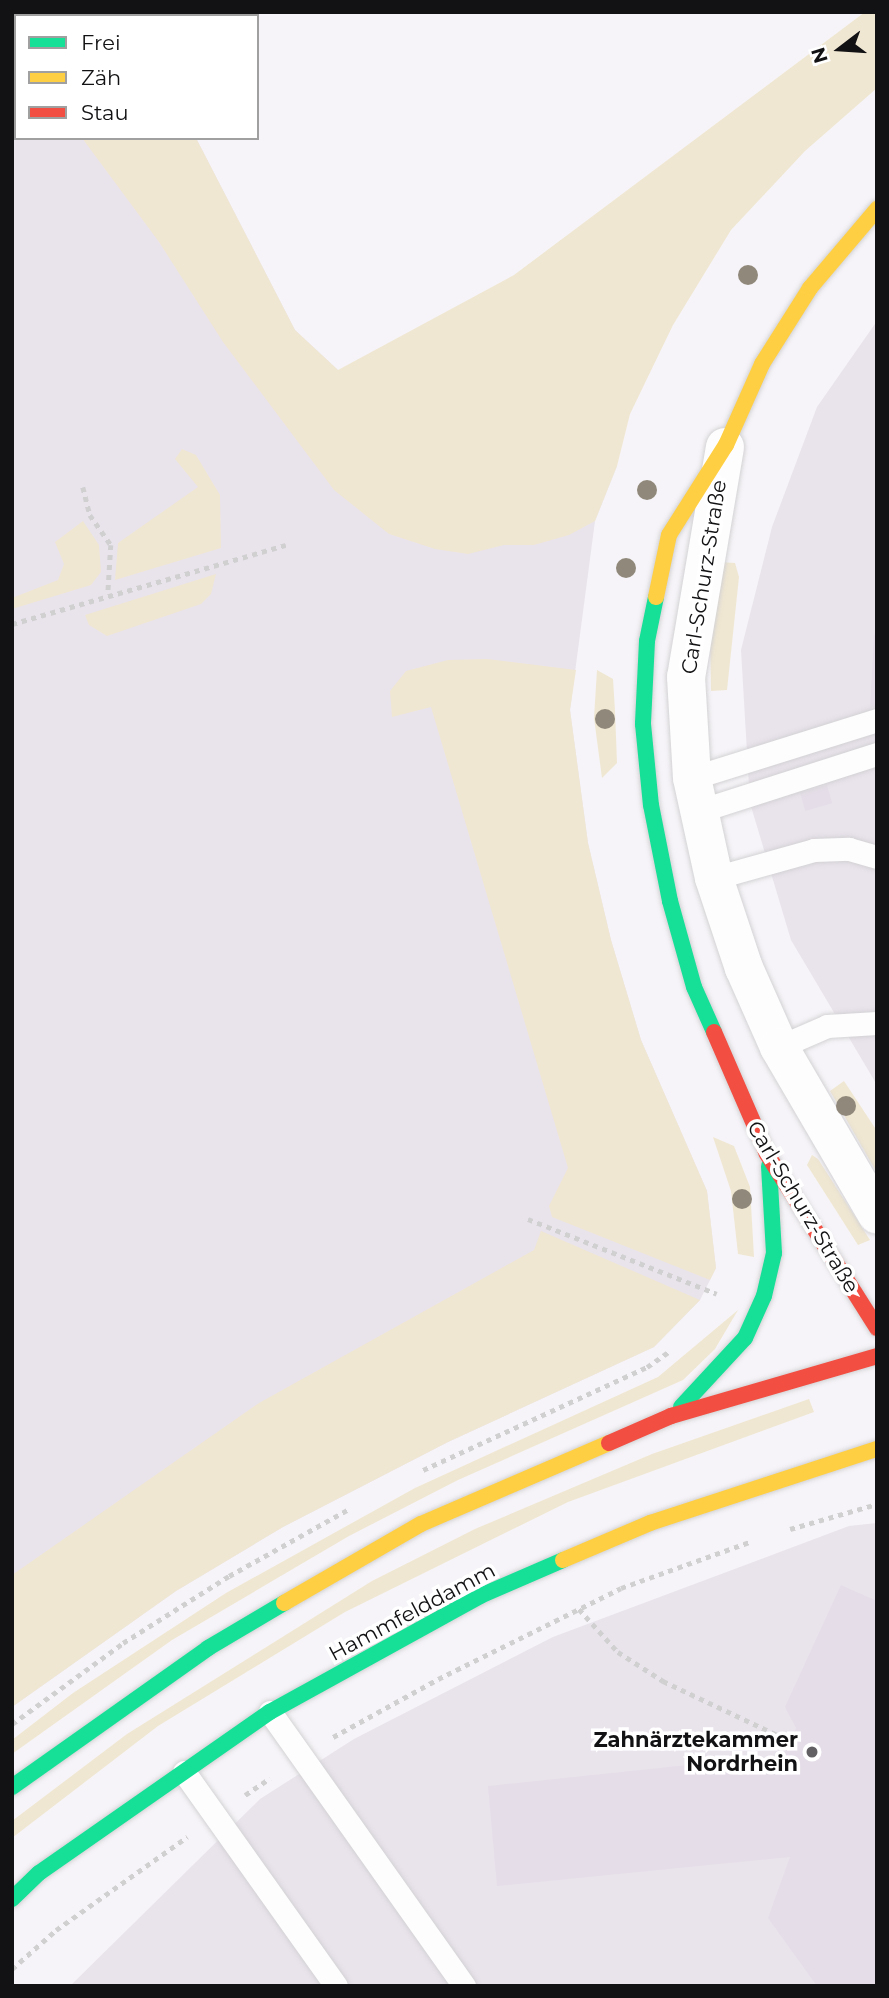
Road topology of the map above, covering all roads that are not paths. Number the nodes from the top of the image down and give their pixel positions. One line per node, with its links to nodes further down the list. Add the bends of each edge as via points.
1 (877, 209): 2 (main road, Carl-Schurz-Straße, via 810,288 762,364)
2 (726, 445): 5 (street, Carl-Schurz-Straße, via 686,677); 10 (main road, Carl-Schurz-Straße, via 668,536 647,641 643,724 651,805 670,901 694,987)
3 (877, 720): 5 (lane)
4 (877, 754): 5 (lane)
5 (695, 794): 7 (street, Carl-Schurz-Straße)
6 (877, 857): 7 (lane, via 849,849 814,850)
7 (714, 878): 9 (street, Carl-Schurz-Straße, via 744,968)
8 (877, 1023): 9 (lane, via 827,1026)
9 (779, 1048): 11 (street, Carl-Schurz-Straße)
10 (767, 1154): 12 (main road, Carl-Schurz-Straße); 14 (main road, via 774,1202 774,1253 764,1296 745,1338 720,1370)
11 (877, 1216)
12 (877, 1328)
13 (877, 1356): 14 (main road)
14 (671, 1416): 18 (main road, via 421,1524 208,1648)
15 (877, 1449): 16 (main road, Hammfelddamm, via 650,1523 480,1596)
16 (270, 1712): 17 (main road, Hammfelddamm); 21 (lane)
17 (184, 1772): 19 (main road, Hammfelddamm, via 39,1873); 20 (lane)
18 (12, 1787)
19 (12, 1899)
20 (336, 1986)
21 (464, 1986)

